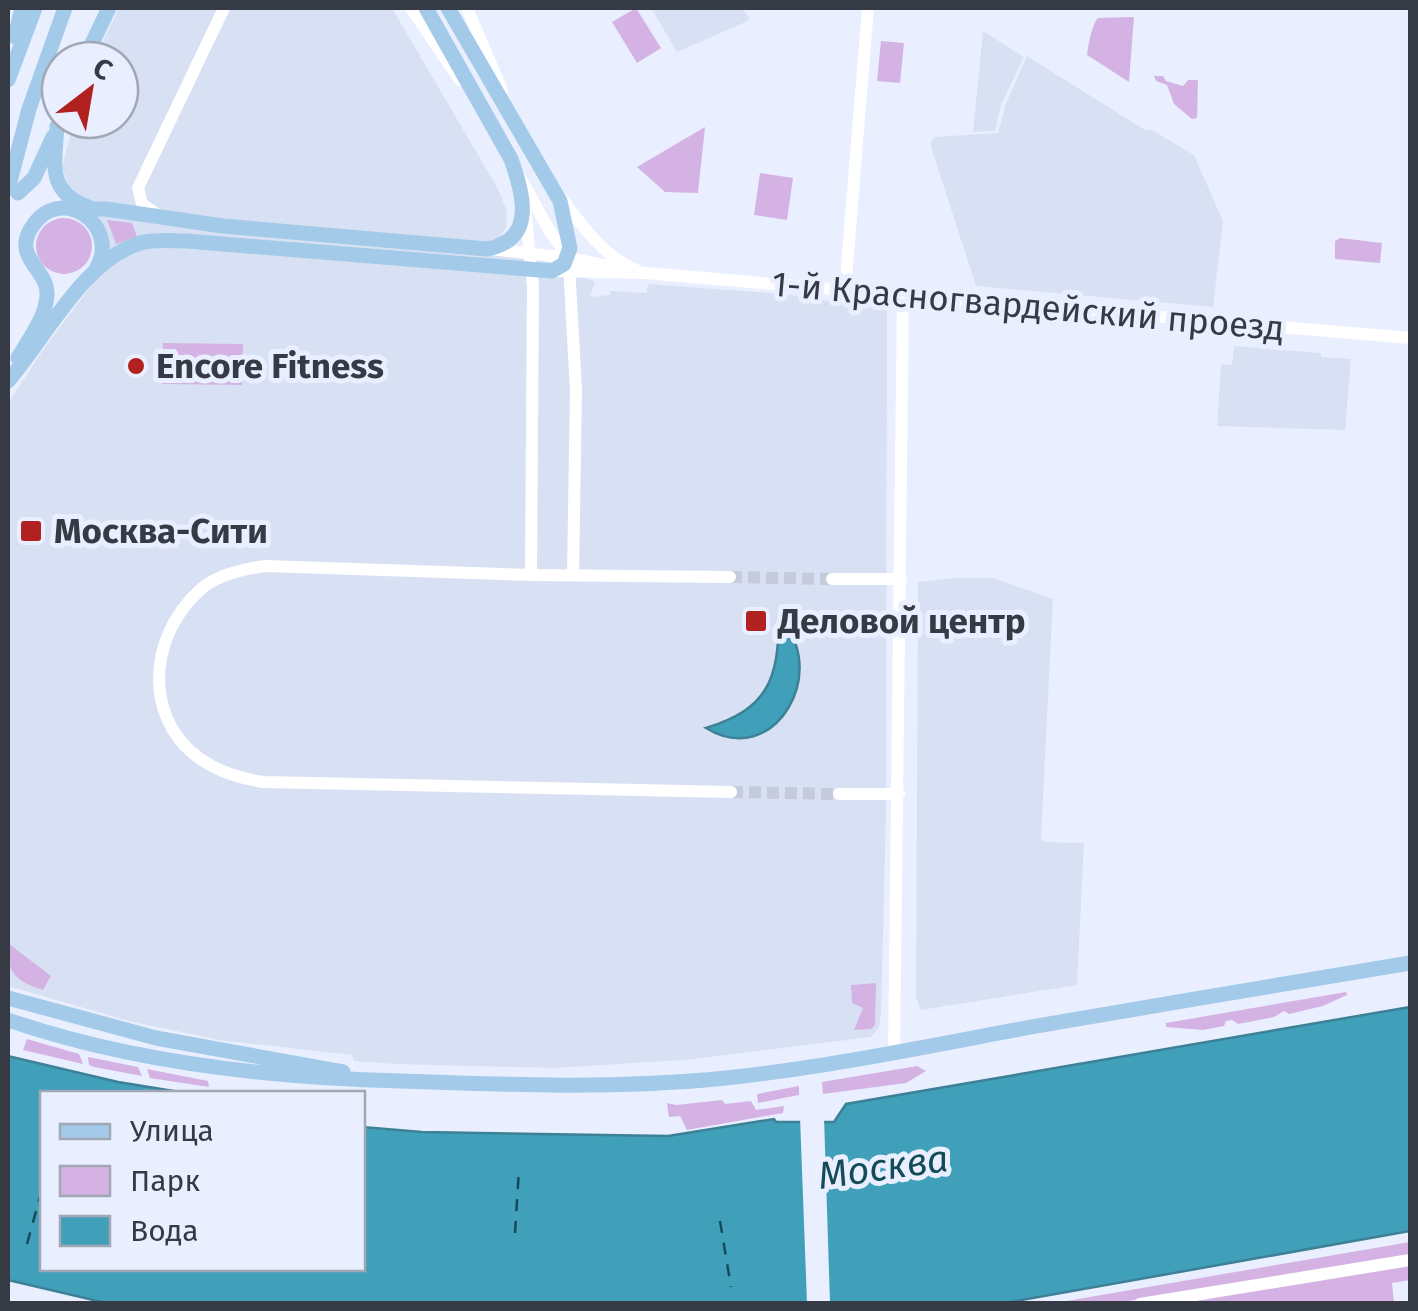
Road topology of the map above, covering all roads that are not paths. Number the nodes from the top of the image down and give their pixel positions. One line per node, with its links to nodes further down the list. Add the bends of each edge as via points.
1 (22, 8): 11 (main road)
2 (36, 8): 12 (main road)
3 (65, 8): 18 (main road, via 29,109)
4 (109, 8): 10 (main road)
5 (224, 8): 22 (street, via 138,188 142,204)
6 (411, 8): 13 (street)
7 (868, 8): 29 (street)
8 (455, 9): 17 (main road)
9 (430, 14): 13 (main road)
10 (94, 40)
11 (8, 67)
12 (8, 80)
13 (496, 132): 16 (main road)
14 (51, 140): 18 (main road, via 34,178)
15 (57, 140): 21 (main road, via 60,190 85,206)
16 (511, 159): 19 (main road); 25 (street)
17 (555, 190): 25 (main road); 26 (street, via 596,243)
18 (13, 191)
19 (523, 198): 23 (main road, via 512,238); 24 (street)
20 (74, 209): 21 (main road, 1-й Красногвардейский проезд); 27 (main road, via 102,236 104,248); 28 (main road, via 50,211 29,232 27,252)
21 (106, 209): 22 (main road, 1-й Красногвардейский проезд)
22 (164, 218): 23 (main road, 1-й Красногвардейский проезд)
23 (487, 248): 24 (street, 1-й Красногвардейский проезд)
24 (531, 261): 25 (street, 1-й Красногвардейский проезд); 25 (main road, 1-й Красногвардейский проезд, via 552,271); 27 (main road, 1-й Красногвардейский проезд, via 160,240 119,252); 33 (street)
25 (574, 267): 26 (street, 1-й Красногвардейский проезд); 26 (street, 1-й Красногвардейский проезд); 34 (street)
26 (645, 273): 29 (street, 1-й Красногвардейский проезд)
27 (91, 274): 28 (main road, via 69,285); 32 (main road)
28 (42, 278): 32 (main road, via 46,305)
29 (845, 290): 30 (street, 1-й Красногвардейский проезд)
30 (903, 296): 31 (street, 1-й Красногвардейский проезд); 37 (street)
31 (1410, 338)
32 (8, 379)
33 (531, 575): 34 (street); 38 (street, via 265,566 234,573 202,587 162,643 162,710 187,748 210,766 263,782)
34 (573, 575): 35 (street)
35 (730, 577)
36 (832, 579): 37 (street)
37 (901, 579): 40 (street)
38 (732, 792)
39 (839, 794): 40 (street)
40 (899, 794): 44 (street)
41 (1410, 963): 44 (main road)
42 (12, 998): 45 (main road, via 170,1040)
43 (8, 1020): 45 (main road, via 182,1060 304,1078)
44 (894, 1053): 45 (main road, via 649,1084)
45 (401, 1082)
46 (1410, 1260): 47 (street)
47 (1140, 1304)

